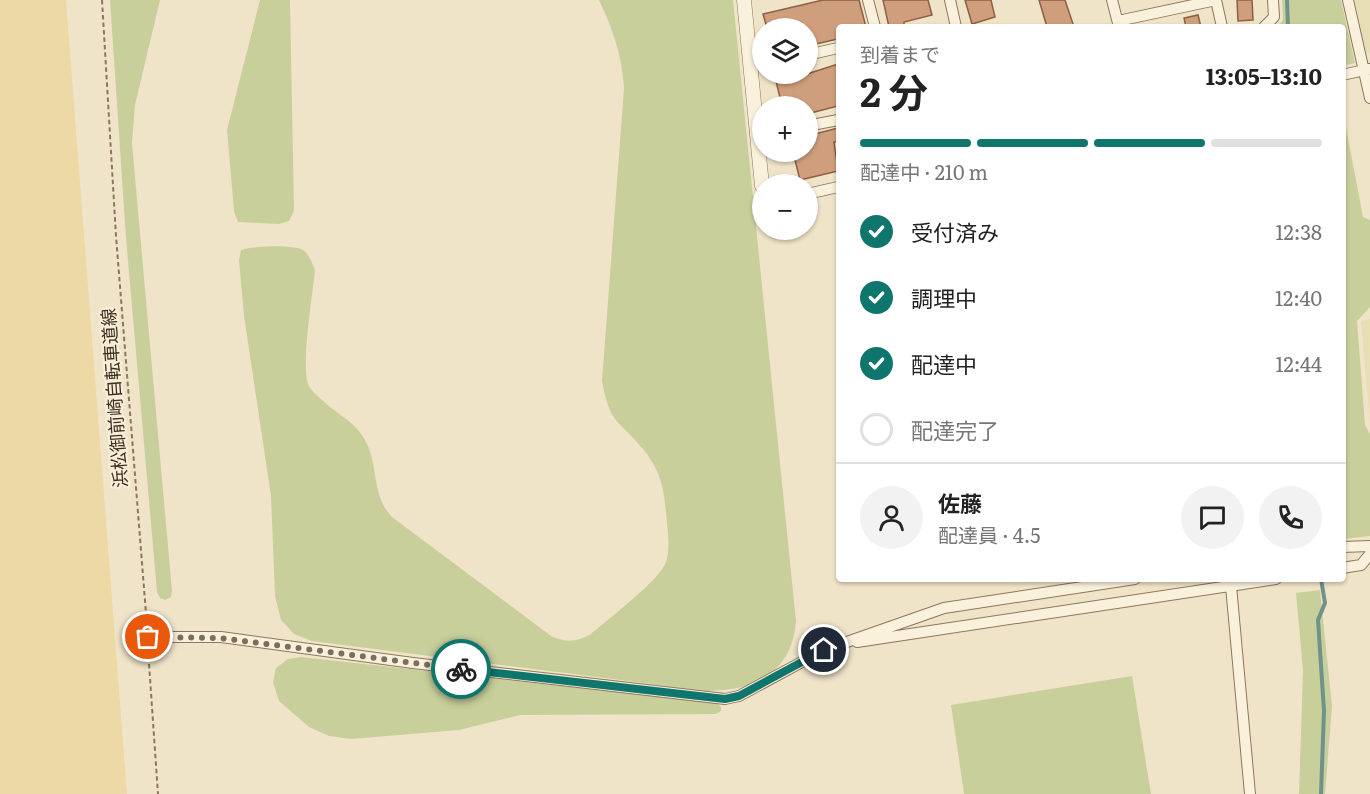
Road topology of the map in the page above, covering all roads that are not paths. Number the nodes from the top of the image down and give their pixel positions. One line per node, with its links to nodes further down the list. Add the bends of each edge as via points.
1 (746, 0): 13 (street)
2 (868, 0): 8 (street)
3 (950, 0): 9 (street)
4 (1113, 0): 10 (street)
5 (1216, 0): 10 (street); 11 (street)
6 (1273, 0): 12 (street, via 1274,17)
7 (1348, 0): 16 (street)
8 (874, 24)
9 (955, 24)
10 (1118, 24)
11 (1221, 24)
12 (1267, 24)
13 (752, 40)
14 (836, 48): 15 (street)
15 (818, 53)
16 (1367, 70): 17 (street); 18 (street)
17 (1346, 74)
18 (1370, 98)
19 (836, 120): 20 (street)
20 (818, 124)
21 (836, 187): 22 (street)
22 (818, 192)
23 (1370, 546): 24 (street)
24 (1346, 547)
25 (1370, 554): 26 (street, via 1361,565)
26 (1346, 567)
27 (1116, 582): 31 (street, via 944,608)
28 (1257, 582): 29 (street)
29 (1232, 586): 31 (street); 32 (street)
30 (134, 640): 31 (street, via 220,638 725,699 739,696)
31 (838, 645)
32 (1250, 794)

